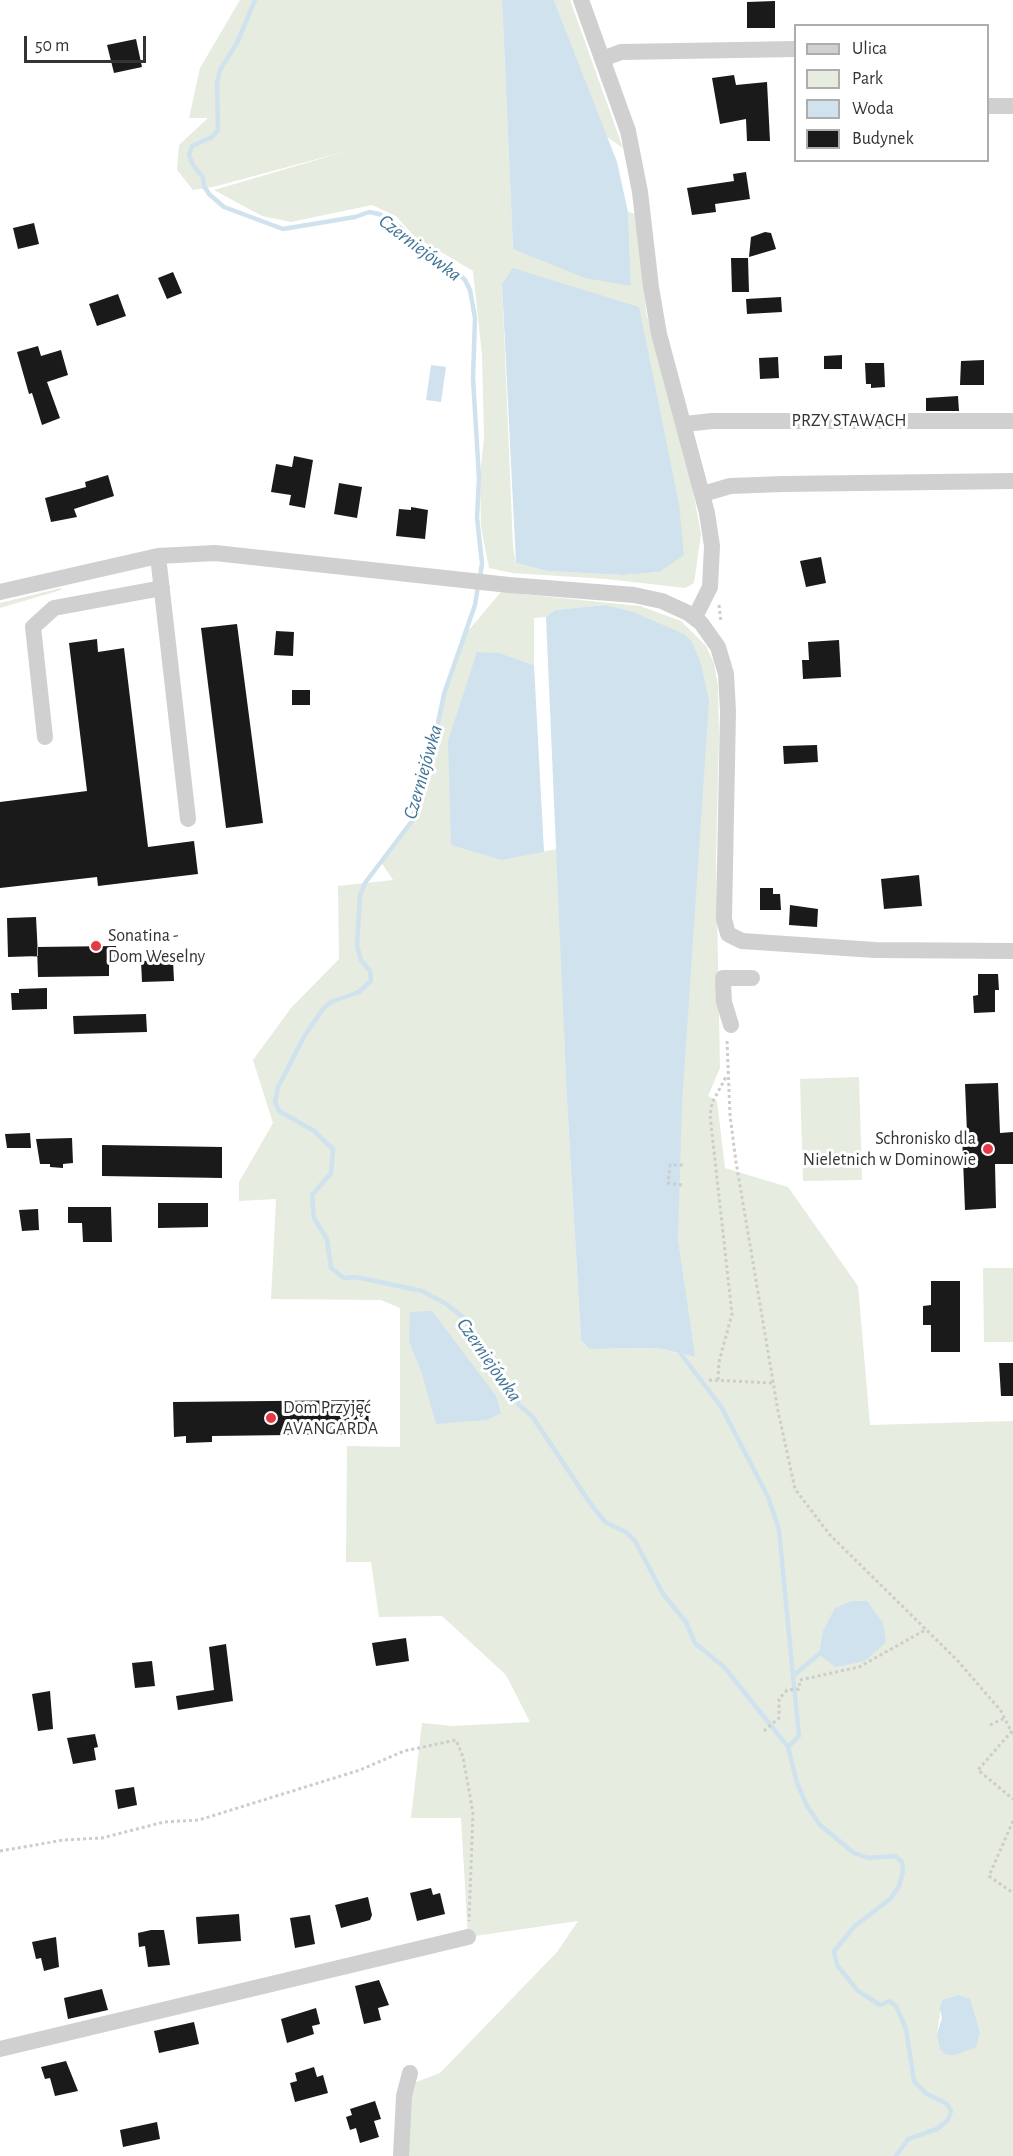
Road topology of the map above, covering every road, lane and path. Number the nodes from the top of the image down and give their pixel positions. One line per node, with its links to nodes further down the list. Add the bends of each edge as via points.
1 (581, 0): 3 (street)
2 (794, 48): 3 (street, via 621,52)
3 (602, 59): 7 (street, via 632,146 656,318)
4 (989, 106): 5 (street)
5 (1013, 106)
6 (1013, 421): 7 (street, PRZY STAWACH)
7 (685, 424): 9 (street)
8 (1013, 481): 9 (street, via 730,486)
9 (703, 494): 14 (street, via 712,562 708,596)
10 (158, 556): 11 (street); 12 (street); 14 (street, via 215,553 648,597)
11 (162, 588): 16 (street, via 54,608 33,627); 17 (street)
12 (0, 592)
13 (719, 598): 15 (path)
14 (695, 617): 18 (street, via 718,648 728,682 724,918 728,934 742,941 875,950)
15 (721, 624)
16 (45, 737)
17 (188, 819)
18 (1013, 951)
19 (752, 978): 20 (street, via 723,980)
20 (731, 1025): 21 (path)
21 (728, 1074): 25 (path, via 710,1115 732,1314); 26 (path, via 736,1162)
22 (684, 1165): 23 (path, via 670,1165 667,1173 668,1183)
23 (682, 1185)
24 (709, 1380): 25 (path)
25 (718, 1380): 26 (path)
26 (773, 1383): 27 (path, via 795,1489 830,1535)
27 (928, 1629): 28 (path); 30 (path, via 859,1667 800,1680 799,1689 788,1690 779,1699 779,1718)
28 (1005, 1718): 29 (path); 31 (path)
29 (990, 1725)
30 (764, 1731)
31 (1012, 1733): 32 (path, via 978,1770)
32 (1013, 1799)
33 (1013, 1821): 35 (path, via 989,1876)
34 (0, 1851): 36 (path, via 54,1841 102,1838 164,1822 200,1820 360,1770 405,1751 456,1740 473,1813)
35 (1013, 1893)
36 (468, 1937): 37 (street)
37 (0, 2049)
38 (410, 2073): 39 (street, via 404,2096)
39 (401, 2156)

